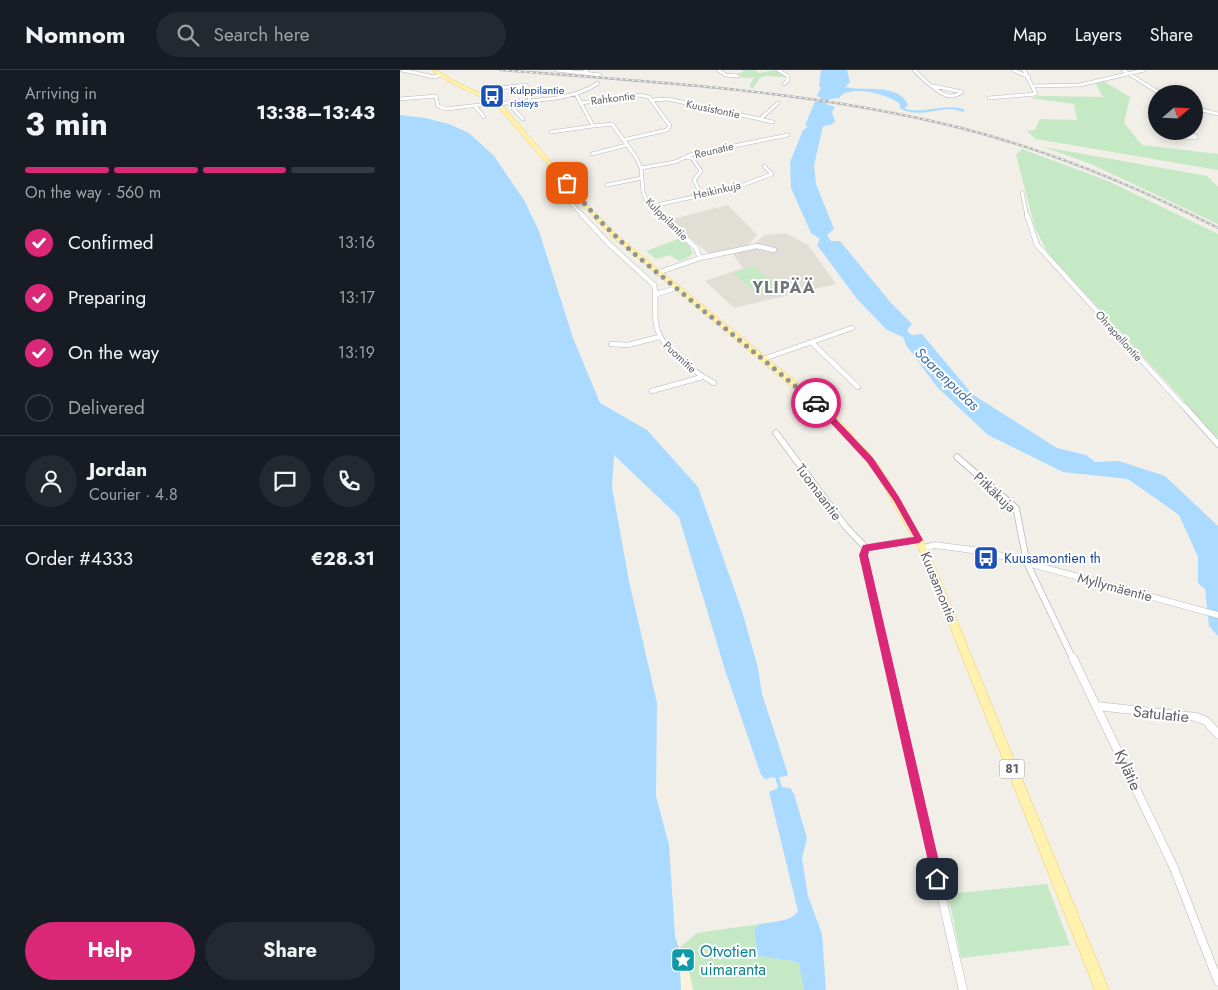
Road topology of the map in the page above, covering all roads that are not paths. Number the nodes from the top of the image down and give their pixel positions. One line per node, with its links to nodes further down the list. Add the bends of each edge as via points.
1 (402, 70): 13 (street, via 434,77)
2 (434, 70): 13 (main road, Kuusamontie / 81)
3 (556, 70): 11 (street)
4 (718, 70): 15 (street)
5 (778, 70): 18 (street, via 788,76)
6 (914, 70): 19 (street)
7 (1013, 70): 16 (street)
8 (1024, 70): 16 (street)
9 (1123, 70): 12 (street)
10 (1144, 70): 12 (street)
11 (585, 71): 14 (street)
12 (1128, 73): 20 (street, via 1080,85); 21 (street)
13 (440, 75): 31 (main road, Kuusamontie / 81)
14 (600, 75)
15 (738, 76)
16 (1029, 77): 20 (street)
17 (598, 83): 23 (street, via 591,90)
18 (784, 84)
19 (934, 86): 19 (street, via 943,88 962,92 949,96)
20 (1033, 86): 24 (street, via 1036,94 1032,96)
21 (1148, 86)
22 (500, 88): 26 (street, via 526,85)
23 (576, 94): 26 (street); 29 (street)
24 (989, 98)
25 (400, 99): 32 (street, via 436,96 441,108)
26 (530, 100): 28 (street)
27 (652, 100): 29 (street, Rahkontie, via 646,95 639,95); 37 (street, Kuusistontie, via 668,99); 43 (street, Rahkontie, via 670,126 667,130)
28 (508, 103): 31 (street); 36 (street)
29 (581, 103): 39 (street)
30 (778, 103): 37 (street)
31 (498, 104): 32 (street); 50 (main road, Kuusamontie / 81)
32 (475, 106): 35 (street)
33 (1203, 110): 34 (street)
34 (1218, 114)
35 (484, 117)
36 (522, 119)
37 (760, 119): 38 (street, Kuusistontie)
38 (773, 122)
39 (593, 126): 40 (street); 43 (street, Kulppilantie, via 612,124)
40 (551, 132)
41 (1165, 132): 41 (street, via 1173,137 1196,138 1196,136)
42 (788, 135): 46 (street, Reunatie, via 715,149)
43 (623, 140): 44 (street, Kulppilantie)
44 (627, 145): 45 (street); 48 (street, Kulppilantie)
45 (592, 154)
46 (688, 158): 48 (street, Reunatie); 53 (street, via 692,158 701,171 694,180)
47 (764, 166): 53 (street, Heikinkuja, via 772,174 735,188)
48 (641, 168): 49 (street, Kulppilantie)
49 (642, 178): 51 (street); 54 (street, Kulppilantie, via 644,197)
50 (567, 183): 57 (main road, Kuusamontie / 81, via 615,236); 59 (street, via 558,188 609,244 650,281)
51 (607, 185)
52 (1022, 192): 70 (street, Ohrapellontie, via 1037,245)
53 (701, 194): 54 (street, Heikinkuja)
54 (652, 206): 56 (street, Kulppilantie, via 694,245)
55 (774, 250): 56 (street, via 752,247)
56 (700, 258): 57 (street, Kulppilantie)
57 (658, 273): 58 (main road, Kuusamontie / 81)
58 (676, 288): 59 (street); 64 (main road, Kuusamontie / 81)
59 (657, 294): 61 (street, Puomitie)
60 (852, 328): 62 (street)
61 (659, 337): 63 (street, via 628,345); 65 (street, Puomitie)
62 (811, 342): 64 (street); 67 (street)
63 (611, 344)
64 (763, 359): 72 (main road, Kuusamontie / 81, via 815,402 855,443 883,478)
65 (702, 377): 66 (street, Puomitie); 68 (street)
66 (714, 383)
67 (858, 387)
68 (652, 391)
69 (776, 433): 73 (street, Tuomaantie, via 846,527)
70 (1218, 444)
71 (957, 457): 74 (street, Pitkäkuja, via 1016,508 1021,519)
72 (921, 544): 73 (street); 74 (main road, Myllymäentie, via 978,551); 80 (main road, Kuusamontie / 81)
73 (866, 548): 79 (street, via 864,555 877,620)
74 (1027, 563): 75 (main road, Myllymäentie); 76 (street, Kylätie)
75 (1218, 615)
76 (1098, 706): 77 (street, Satulatie, via 1196,717 1206,721); 78 (street, Kylätie, via 1174,868)
77 (1218, 734)
78 (1218, 981)
79 (963, 990)
80 (1102, 990)

